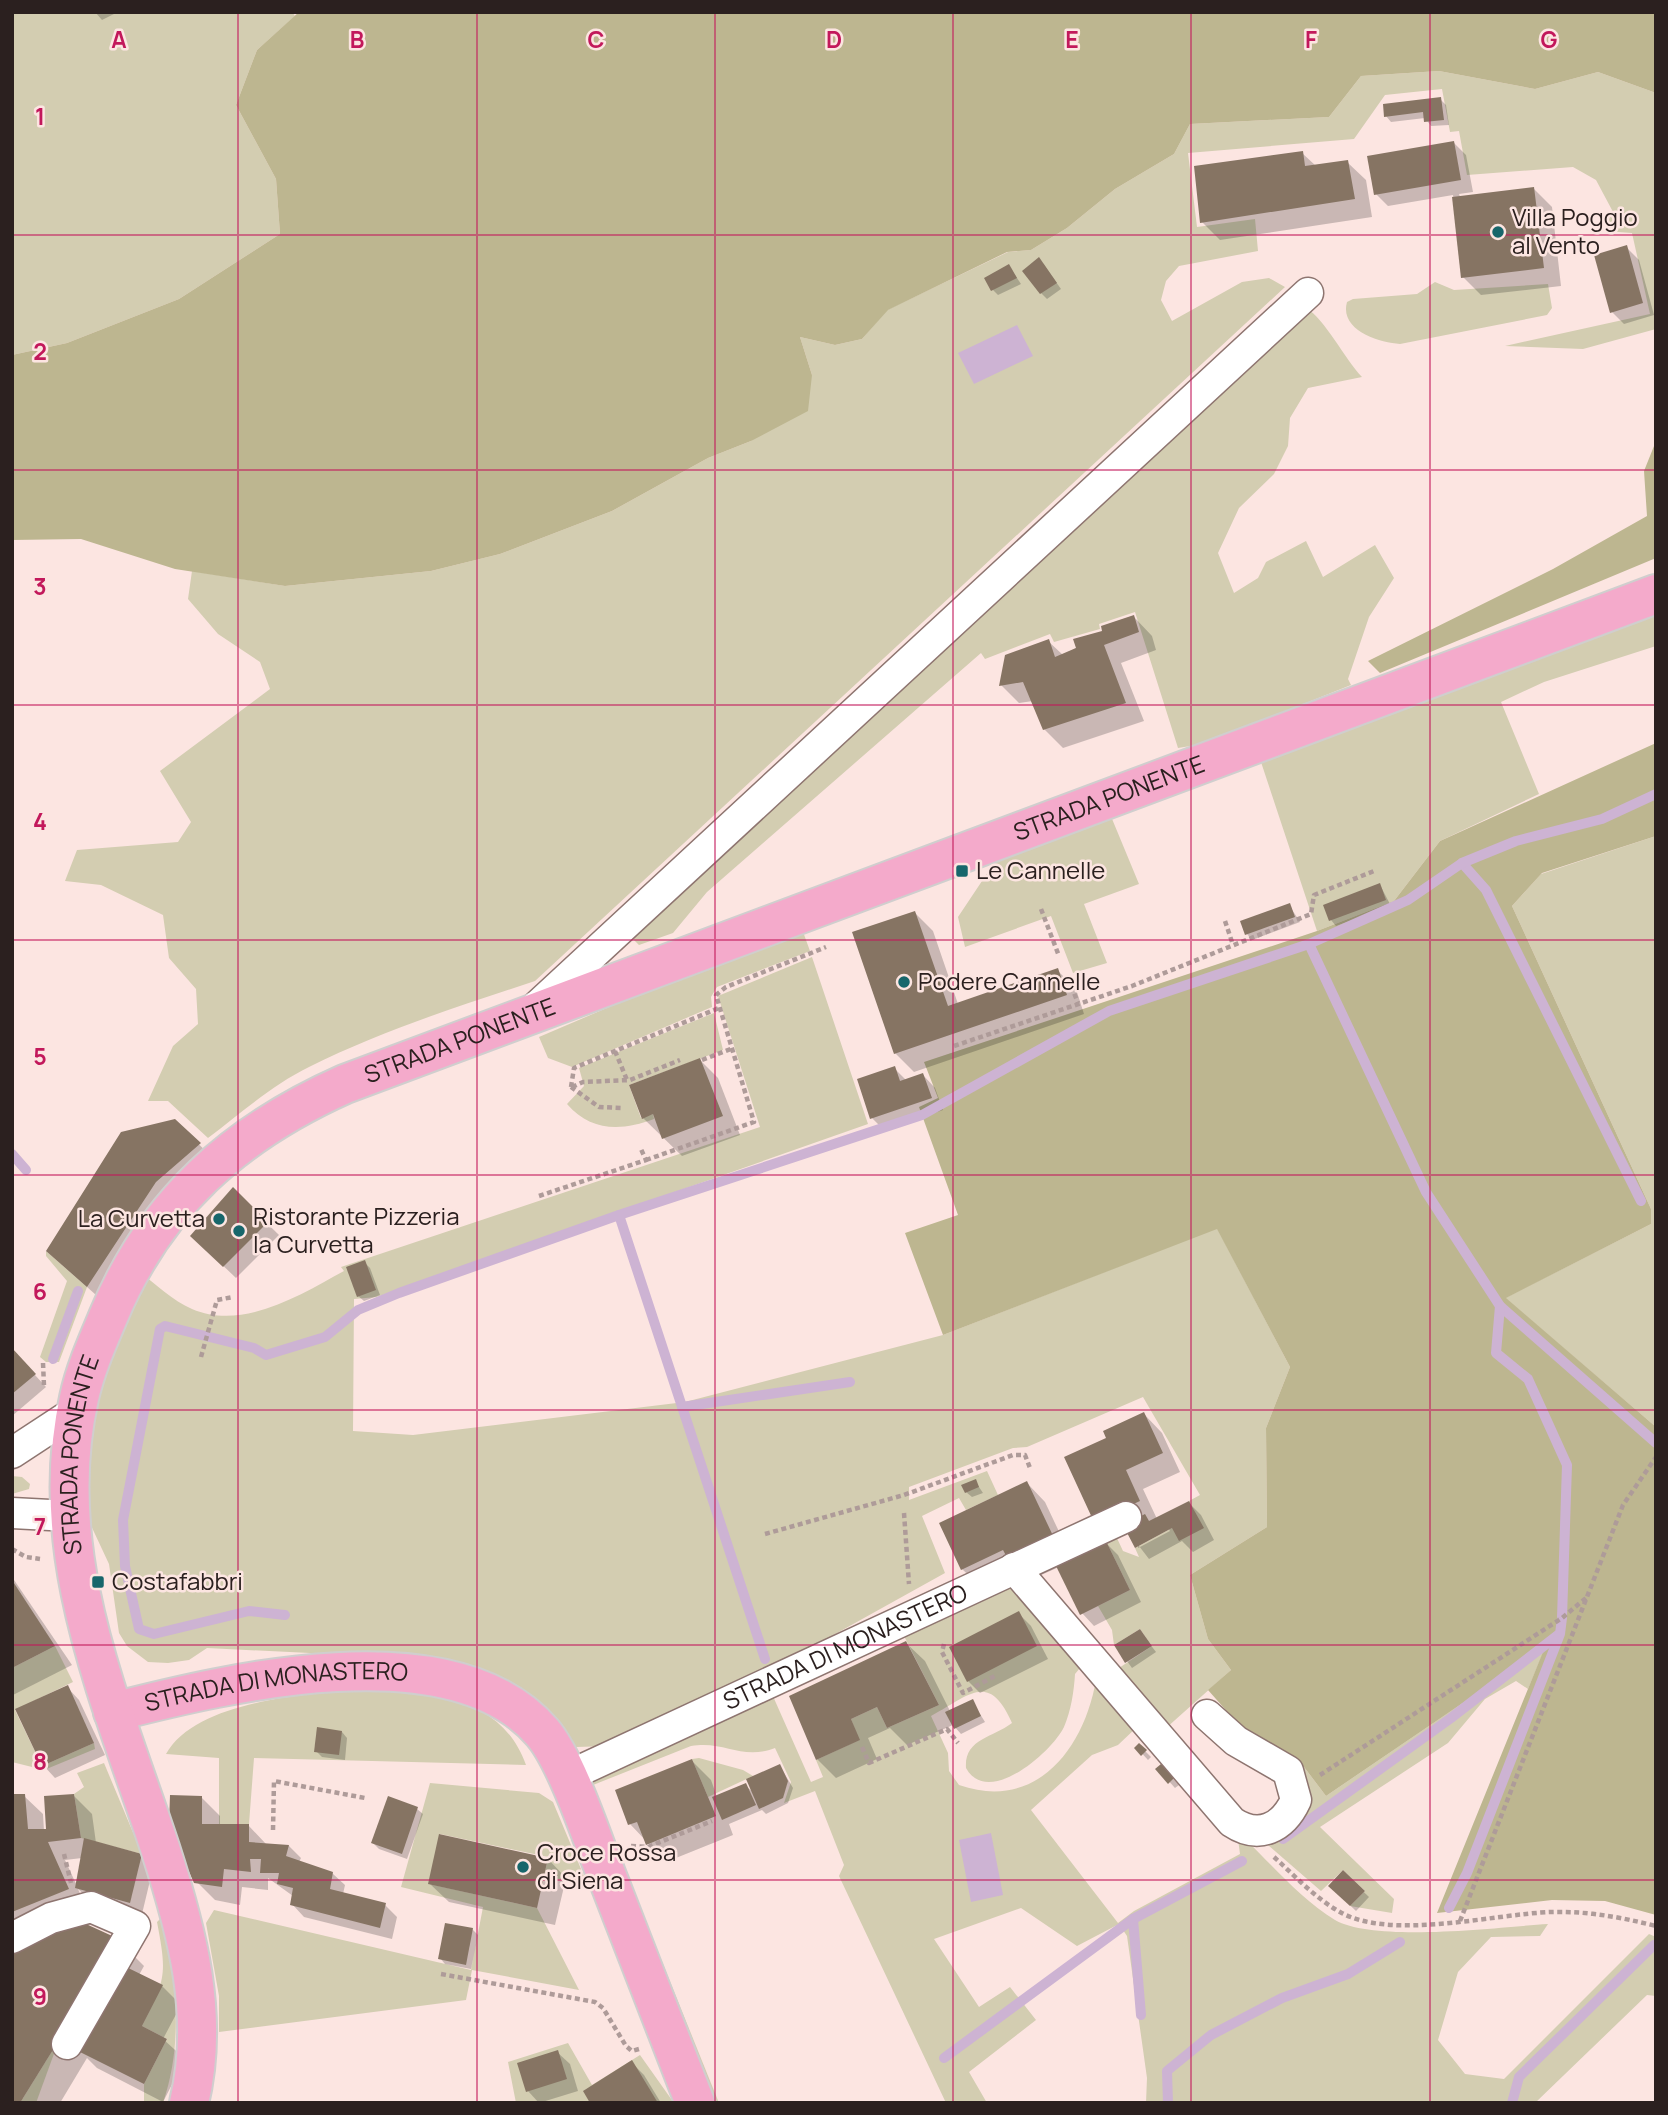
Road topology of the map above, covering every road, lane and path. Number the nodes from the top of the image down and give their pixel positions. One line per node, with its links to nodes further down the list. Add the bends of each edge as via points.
1 (1308, 293): 12 (street)
2 (1656, 594): 12 (main road, STRADA PONENTE)
3 (1374, 872): 6 (path, via 1314,895 1311,914)
4 (1041, 909): 8 (path)
5 (1224, 921): 6 (path)
6 (1233, 945): 10 (path)
7 (825, 947): 11 (path, via 721,990 716,995)
8 (1059, 956)
9 (1068, 978): 10 (path)
10 (1078, 1003): 13 (path)
11 (719, 1008): 14 (path); 15 (path)
12 (529, 1013): 27 (main road, STRADA PONENTE, via 312,1098 259,1129 208,1170 159,1224 126,1275 89,1363)
13 (954, 1046)
14 (731, 1049): 17 (path); 22 (path, via 754,1122)
15 (615, 1051): 18 (path); 19 (path, via 573,1068)
16 (680, 1060): 18 (path)
17 (702, 1060)
18 (627, 1080): 19 (path)
19 (571, 1087): 20 (path, via 599,1107)
20 (621, 1108)
21 (640, 1147): 22 (path)
22 (646, 1160): 23 (path)
23 (539, 1196)
24 (233, 1297): 25 (path, via 217,1300)
25 (201, 1357)
26 (43, 1363): 27 (path)
27 (60, 1404): 28 (street); 33 (main road, STRADA PONENTE, via 70,1456)
28 (12, 1453)
29 (1656, 1457): 39 (path, via 1623,1505)
30 (1030, 1468): 35 (path, via 1025,1455 1013,1455 904,1495)
31 (12, 1513): 33 (street)
32 (904, 1513): 40 (path)
33 (69, 1516): 43 (main road, STRADA PONENTE, via 80,1600)
34 (1126, 1517): 38 (street, STRADA DI MONASTERO)
35 (765, 1534)
36 (12, 1549): 37 (path)
37 (40, 1559)
38 (1014, 1568): 40 (street, STRADA DI MONASTERO); 52 (street, via 1112,1686 1232,1822)
39 (1587, 1597): 48 (path, via 1562,1618); 56 (path)
40 (911, 1616): 47 (street, STRADA DI MONASTERO)
41 (944, 1644): 42 (path, via 942,1652 963,1693)
42 (995, 1676)
43 (113, 1712): 47 (main road, STRADA DI MONASTERO, via 232,1684 311,1673 438,1678 484,1692 519,1710 544,1734); 62 (main road, STRADA PONENTE, via 173,1889 198,1996 199,2032)
44 (1207, 1716): 48 (street, via 1236,1741 1288,1771)
45 (958, 1743): 46 (path, via 947,1729 869,1763)
46 (862, 1747)
47 (566, 1777): 63 (main road, STRADA DI MONASTERO)
48 (1296, 1790): 52 (street, via 1291,1812 1277,1826 1259,1833)
49 (365, 1798): 51 (path, via 274,1780)
50 (712, 1821): 53 (path, via 648,1847)
51 (273, 1830)
52 (1245, 1830): 56 (path, via 1312,1892 1342,1913 1383,1924)
53 (633, 1847)
54 (64, 1854): 55 (path)
55 (69, 1877)
56 (1460, 1921): 57 (path, via 1550,1912 1589,1913)
57 (1656, 1926)
58 (12, 1938): 60 (street, via 51,1918 90,1908 135,1926)
59 (441, 1974): 61 (path, via 595,2002 626,2046 632,2051)
60 (67, 2044)
61 (646, 2045)
62 (189, 2103)
63 (695, 2103)

